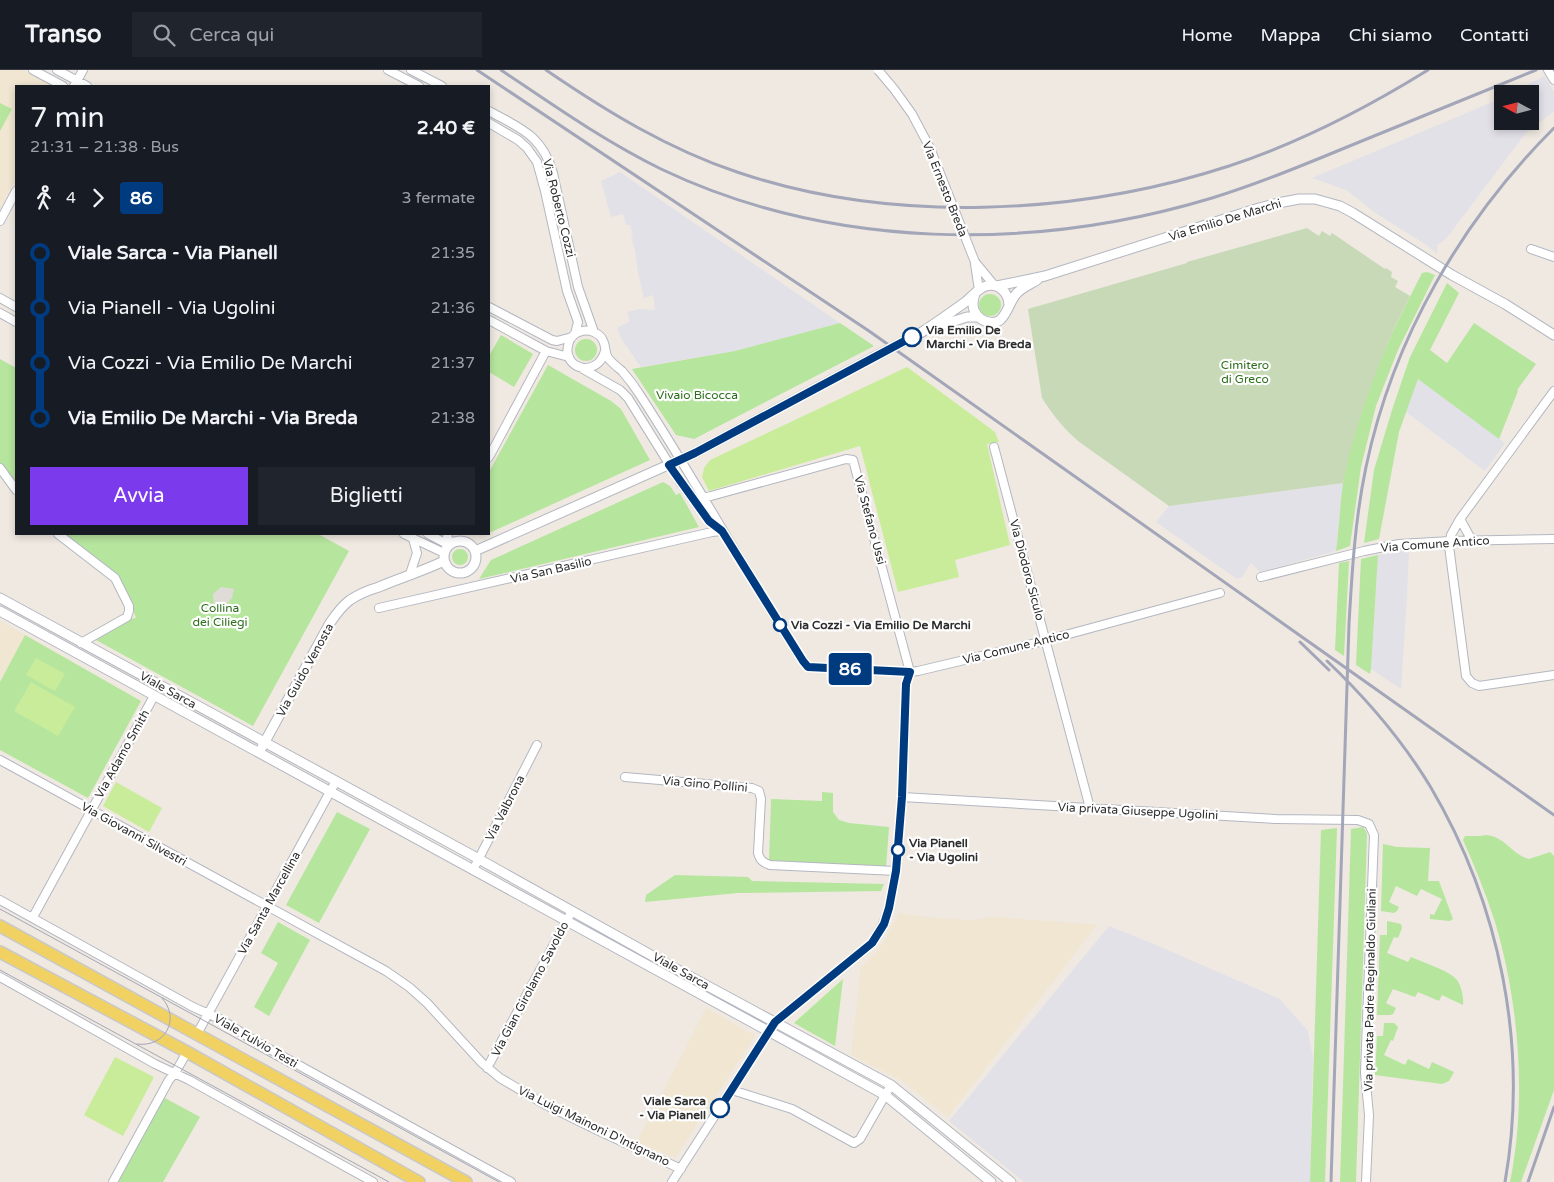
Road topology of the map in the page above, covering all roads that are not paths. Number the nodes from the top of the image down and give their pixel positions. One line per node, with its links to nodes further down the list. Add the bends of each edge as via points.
1 (34, 70): 10 (street)
2 (57, 70): 9 (street)
3 (83, 70): 9 (street)
4 (388, 70): 11 (street)
5 (411, 70): 12 (street)
6 (878, 70): 19 (street, Via Ernesto Breda, bridge, via 912,114 930,148)
7 (1548, 70): 8 (street)
8 (1554, 80)
9 (76, 84)
10 (61, 85)
11 (417, 85)
12 (440, 85)
13 (490, 112): 32 (street, Via Roberto Cozzi, via 531,135 546,156 553,173 579,291)
14 (490, 124): 34 (street, Via Roberto Cozzi, via 518,140 537,162 567,291 578,322)
15 (15, 193): 16 (street)
16 (0, 221)
17 (1531, 249): 18 (street)
18 (1554, 257)
19 (980, 274): 21 (street); 22 (street, Via Ernesto Breda)
20 (1045, 276): 21 (street, Via Emilio De Marchi); 25 (street, Via Emilio De Marchi, via 1020,290); 33 (street, Via Emilio De Marchi, via 1259,208 1316,199 1353,213)
21 (995, 286): 22 (street, Via Emilio De Marchi, via 986,286); 25 (street, via 1007,294)
22 (977, 292): 28 (street, via 973,304); 31 (street, Via Emilio De Marchi)
23 (0, 298): 24 (street)
24 (15, 306)
25 (1009, 306): 28 (street, Via Emilio De Marchi, via 1005,316 995,322)
26 (492, 309): 34 (street, via 552,340)
27 (0, 313): 29 (street)
28 (978, 317): 31 (street, Via Emilio De Marchi, via 967,317)
29 (15, 321)
30 (490, 323): 35 (street)
31 (925, 331): 44 (street, Via Emilio De Marchi, bridge)
32 (594, 332): 34 (street, via 584,331); 36 (street, Via Roberto Cozzi, via 603,340)
33 (1554, 335)
34 (574, 336): 37 (street, Via Roberto Cozzi, via 567,348)
35 (546, 351): 37 (street); 43 (street)
36 (605, 351): 38 (street, via 597,365); 39 (street, Via Roberto Cozzi)
37 (569, 357): 38 (street, Via Roberto Cozzi)
38 (579, 367): 40 (street, Via Roberto Cozzi)
39 (630, 380): 40 (street); 44 (street, Via Roberto Cozzi)
40 (620, 390): 45 (street, Via Roberto Cozzi, via 631,402)
41 (1554, 391): 50 (street)
42 (994, 447): 69 (street, Via Diodoro Siculo)
43 (490, 455)
44 (681, 459): 45 (street, Via Emilio De Marchi); 48 (street, Via Roberto Cozzi)
45 (669, 465): 49 (street, Via Roberto Cozzi); 61 (street)
46 (0, 468): 47 (street)
47 (15, 489)
48 (703, 498): 49 (street); 51 (street, Via Roberto Cozzi); 72 (street, Via Stefano Ussi, via 846,459 853,460)
49 (696, 504): 51 (street, Via Roberto Cozzi)
50 (1460, 519): 58 (street); 59 (street)
51 (722, 531): 67 (street, Via San Basilio); 71 (street, Via Roberto Cozzi)
52 (59, 535): 70 (street, via 114,577 129,606 127,617)
53 (406, 535): 56 (street)
54 (430, 535): 60 (street)
55 (448, 535): 60 (street)
56 (413, 539): 62 (street); 63 (street, via 417,553)
57 (1554, 540): 59 (street, Via Comune Antico)
58 (1450, 541): 59 (street, Via Comune Antico); 64 (street, Via Comune Antico, via 1383,546); 73 (street, via 1466,676 1479,686)
59 (1475, 541)
60 (450, 544): 61 (street, via 465,541); 62 (street)
61 (475, 551): 62 (street, via 474,564 463,572 452,571)
62 (444, 557): 63 (street, Via Guido Venosta, via 432,567)
63 (410, 574): 75 (street, Via Guido Venosta, via 358,595 342,607)
64 (1260, 577)
65 (1220, 592): 69 (street, Via Comune Antico)
66 (0, 598): 70 (street, Viale Sarca)
67 (379, 608)
68 (0, 611): 74 (street, Viale Sarca)
69 (1046, 641): 72 (street, Via Comune Antico); 83 (street, Via Diodoro Siculo)
70 (81, 643): 75 (street, Viale Sarca)
71 (808, 667): 72 (street, Via Comune Antico)
72 (910, 672): 82 (street, via 906,684)
73 (1554, 675)
74 (154, 696): 77 (street, Viale Sarca); 84 (street, Via Adamo Smith)
75 (264, 742): 77 (street, Via Guido Venosta); 80 (street, Viale Sarca)
76 (537, 745): 86 (street, Via Valbrona)
77 (258, 753): 81 (street, Viale Sarca)
78 (0, 760): 84 (street, Via Giovanni Silvestri)
79 (625, 777): 88 (street, Via Gino Pollini, via 752,788 759,792 758,853 765,863)
80 (336, 781): 81 (street); 86 (street, Viale Sarca)
81 (330, 793): 87 (street, Viale Sarca); 90 (street, Via Santa Marcellina)
82 (902, 797): 83 (street, Via privata Giuseppe Ugolini); 88 (street)
83 (1090, 808): 85 (street, Via privata Giuseppe Ugolini, via 1276,819 1358,820)
84 (91, 810): 90 (street, Via Giovanni Silvestri); 92 (street, Via Adamo Smith)
85 (1371, 827): 116 (street, Via privata Padre Reginaldo Giuliani, via 1374,835 1366,1073)
86 (479, 859): 87 (street, Via Valbrona); 91 (street, Viale Sarca)
87 (473, 870): 93 (street, Viale Sarca)
88 (896, 871): 98 (street, via 884,924 872,943)
89 (0, 900): 92 (street, Viale Fulvio Testi)
90 (268, 907): 97 (street, Via Santa Marcellina); 102 (street, Via Luigi Mainoni D'Intignano, via 409,987)
91 (572, 911): 93 (street, Via Gian Girolamo Savoldo); 98 (street, Viale Sarca)
92 (32, 918): 97 (street, Viale Fulvio Testi)
93 (566, 921): 99 (street, Viale Sarca); 102 (street, Via Gian Girolamo Savoldo)
94 (0, 926): 100 (main road, Viale Fulvio Testi)
95 (0, 952): 101 (main road)
96 (0, 977): 103 (street)
97 (208, 1014): 100 (street, Via Santa Marcellina); 112 (street, Viale Fulvio Testi)
98 (775, 1022): 99 (street); 104 (street, Viale Sarca)
99 (769, 1032): 105 (street); 106 (street, Viale Sarca)
100 (197, 1034): 101 (main road); 111 (main road, Viale Fulvio Testi)
101 (186, 1052): 103 (street); 110 (main road)
102 (487, 1068): 107 (street, Via Luigi Mainoni D'Intignano, via 544,1104)
103 (175, 1074): 108 (street); 109 (street)
104 (891, 1085): 106 (street); 115 (street, Viale Sarca)
105 (732, 1090): 106 (street, via 792,1109 854,1143 860,1139); 107 (street)
106 (885, 1095): 114 (street, Viale Sarca)
107 (681, 1169): 113 (street)
108 (113, 1182)
109 (373, 1182)
110 (419, 1182)
111 (466, 1182)
112 (512, 1182)
113 (672, 1182)
114 (991, 1182)
115 (1011, 1182)
116 (1366, 1182)

